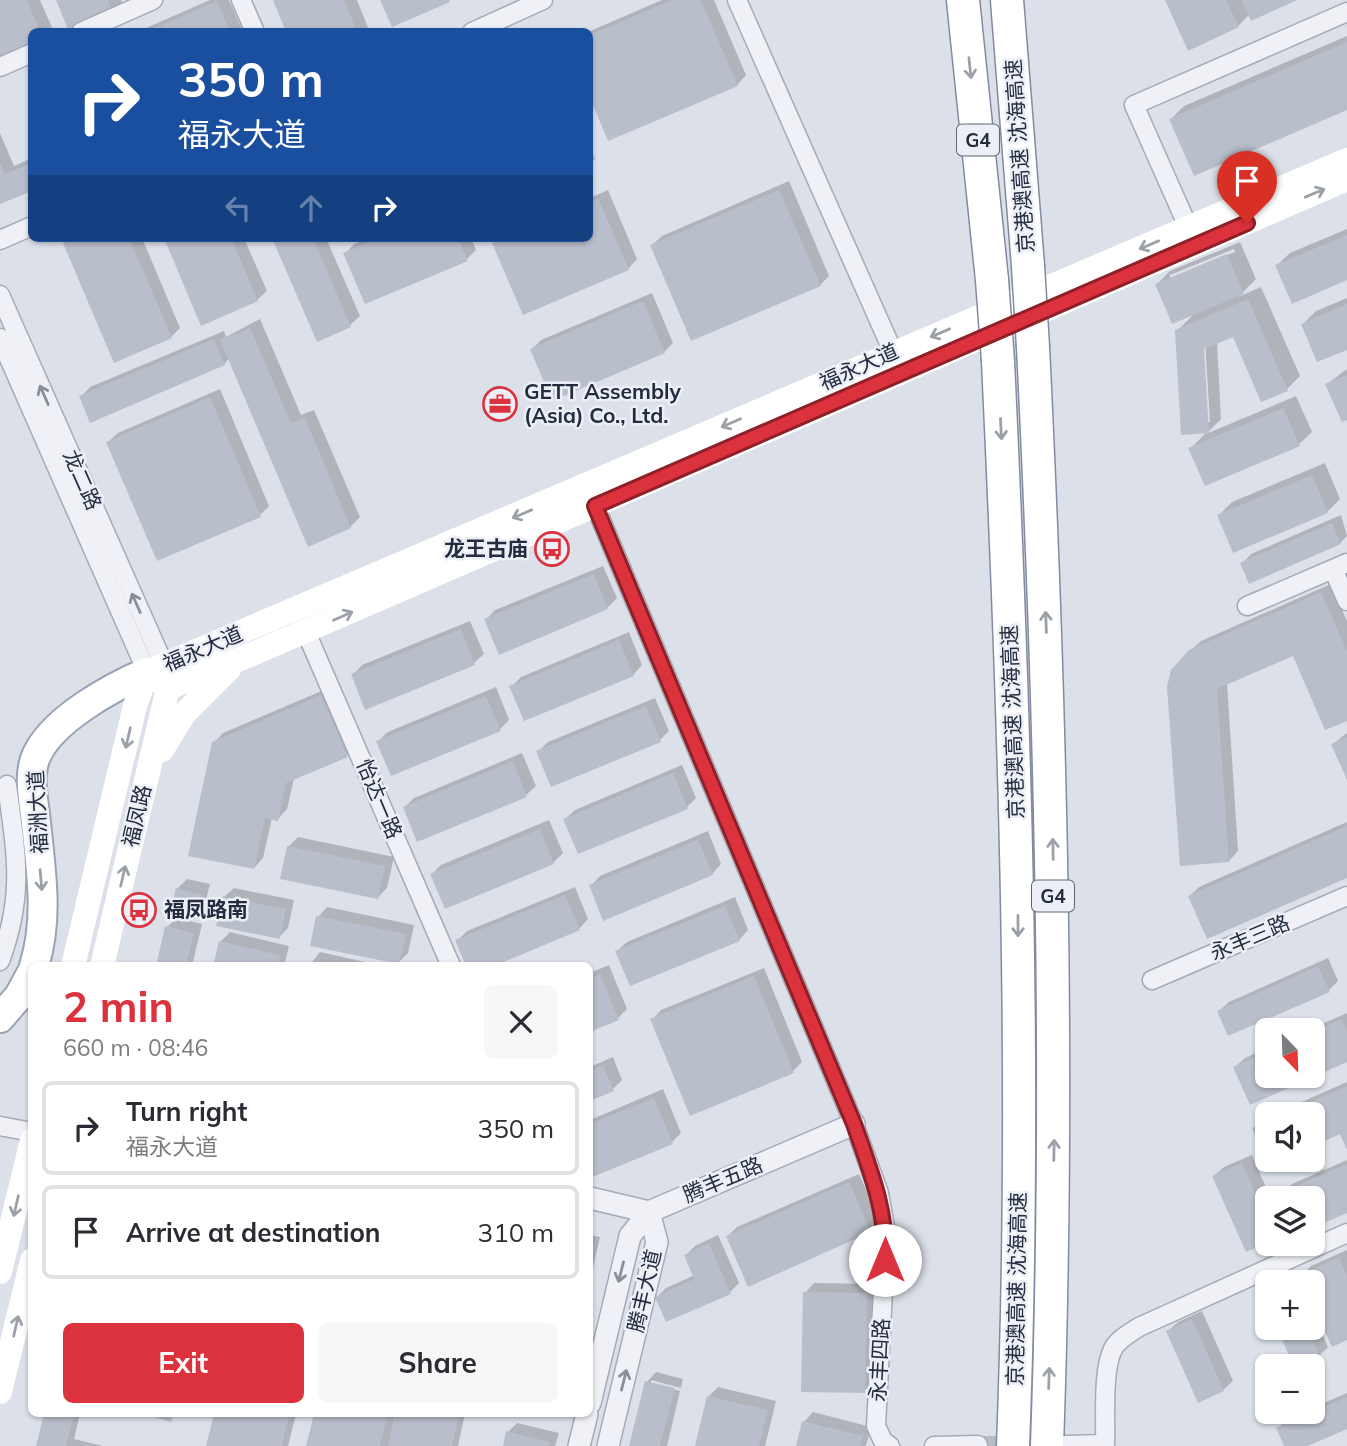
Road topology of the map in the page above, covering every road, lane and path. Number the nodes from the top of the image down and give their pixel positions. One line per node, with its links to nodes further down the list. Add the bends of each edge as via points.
1 (152, 0): 8 (street)
2 (241, 0): 9 (street)
3 (544, 0): 10 (street)
4 (737, 0): 20 (street)
5 (963, 0): 57 (highway, 京港澳高速 沈海高速 / G4, one-way to 57, bridge, via 998,361 1017,841 1018,1293)
6 (1007, 0): 58 (highway, 京港澳高速 沈海高速 / G4, one-way to 6, bridge, via 1055,1080 1045,582 1028,266)
7 (1347, 12): 16 (street, via 1135,105)
8 (90, 28)
9 (253, 28)
10 (481, 28)
11 (28, 55): 12 (street)
12 (0, 67)
13 (1347, 160): 16 (main road, 福永大道)
14 (1347, 179): 21 (main road, 福永大道, one-way to 14)
15 (28, 228): 17 (street)
16 (1189, 229): 20 (main road, 福永大道, one-way to 20)
17 (0, 240)
18 (0, 295): 27 (street, 龙二路, one-way to 18)
19 (0, 338): 27 (street, 龙二路)
20 (893, 352): 21 (main road, 福永大道, one-way to 21)
21 (591, 496): 25 (main road, 福永大道, one-way to 21); 27 (main road, 福永大道, one-way to 27); 39 (street, 永丰四路)
22 (1340, 566): 23 (street); 24 (street)
23 (1347, 601)
24 (1247, 606)
25 (306, 632): 26 (main road, 福永大道); 35 (street, 怡达一路)
26 (250, 656): 27 (main road, 福永大道); 28 (main road, via 217,679 184,714)
27 (160, 675): 28 (main road, 福凤路); 29 (main road, 福洲大道, via 104,691 53,735); 33 (main road, 福凤路, one-way to 33, via 135,706)
28 (146, 779): 34 (main road, 福凤路, one-way to 28)
29 (19, 791): 31 (street, via 18,891 12,930); 32 (main road, 福洲大道, one-way to 32, via 43,900)
30 (1347, 896): 37 (street, 永丰三路)
31 (0, 961)
32 (35, 962)
33 (74, 962)
34 (103, 962)
35 (449, 962)
36 (28, 979): 38 (main road)
37 (1152, 980)
38 (0, 1018)
39 (854, 1124): 44 (street, 腾丰五路); 55 (street, 永丰四路, via 879,1194 886,1232 876,1426)
40 (0, 1126): 41 (street)
41 (28, 1131)
42 (28, 1156): 46 (main road, one-way to 46)
43 (593, 1199): 44 (street)
44 (649, 1212): 48 (street, 腾丰大道, one-way to 48, via 630,1236); 54 (street, 腾丰大道, one-way to 44, via 657,1242)
45 (1347, 1233): 52 (street, via 1123,1337 1109,1365 1105,1444)
46 (0, 1272)
47 (28, 1276): 49 (main road, one-way to 47)
48 (593, 1390)
49 (0, 1392)
50 (586, 1417): 53 (street)
51 (978, 1445): 56 (street)
52 (1065, 1445)
53 (579, 1446)
54 (608, 1446)
55 (891, 1446)
56 (934, 1446)
57 (1013, 1446)
58 (1047, 1446)

